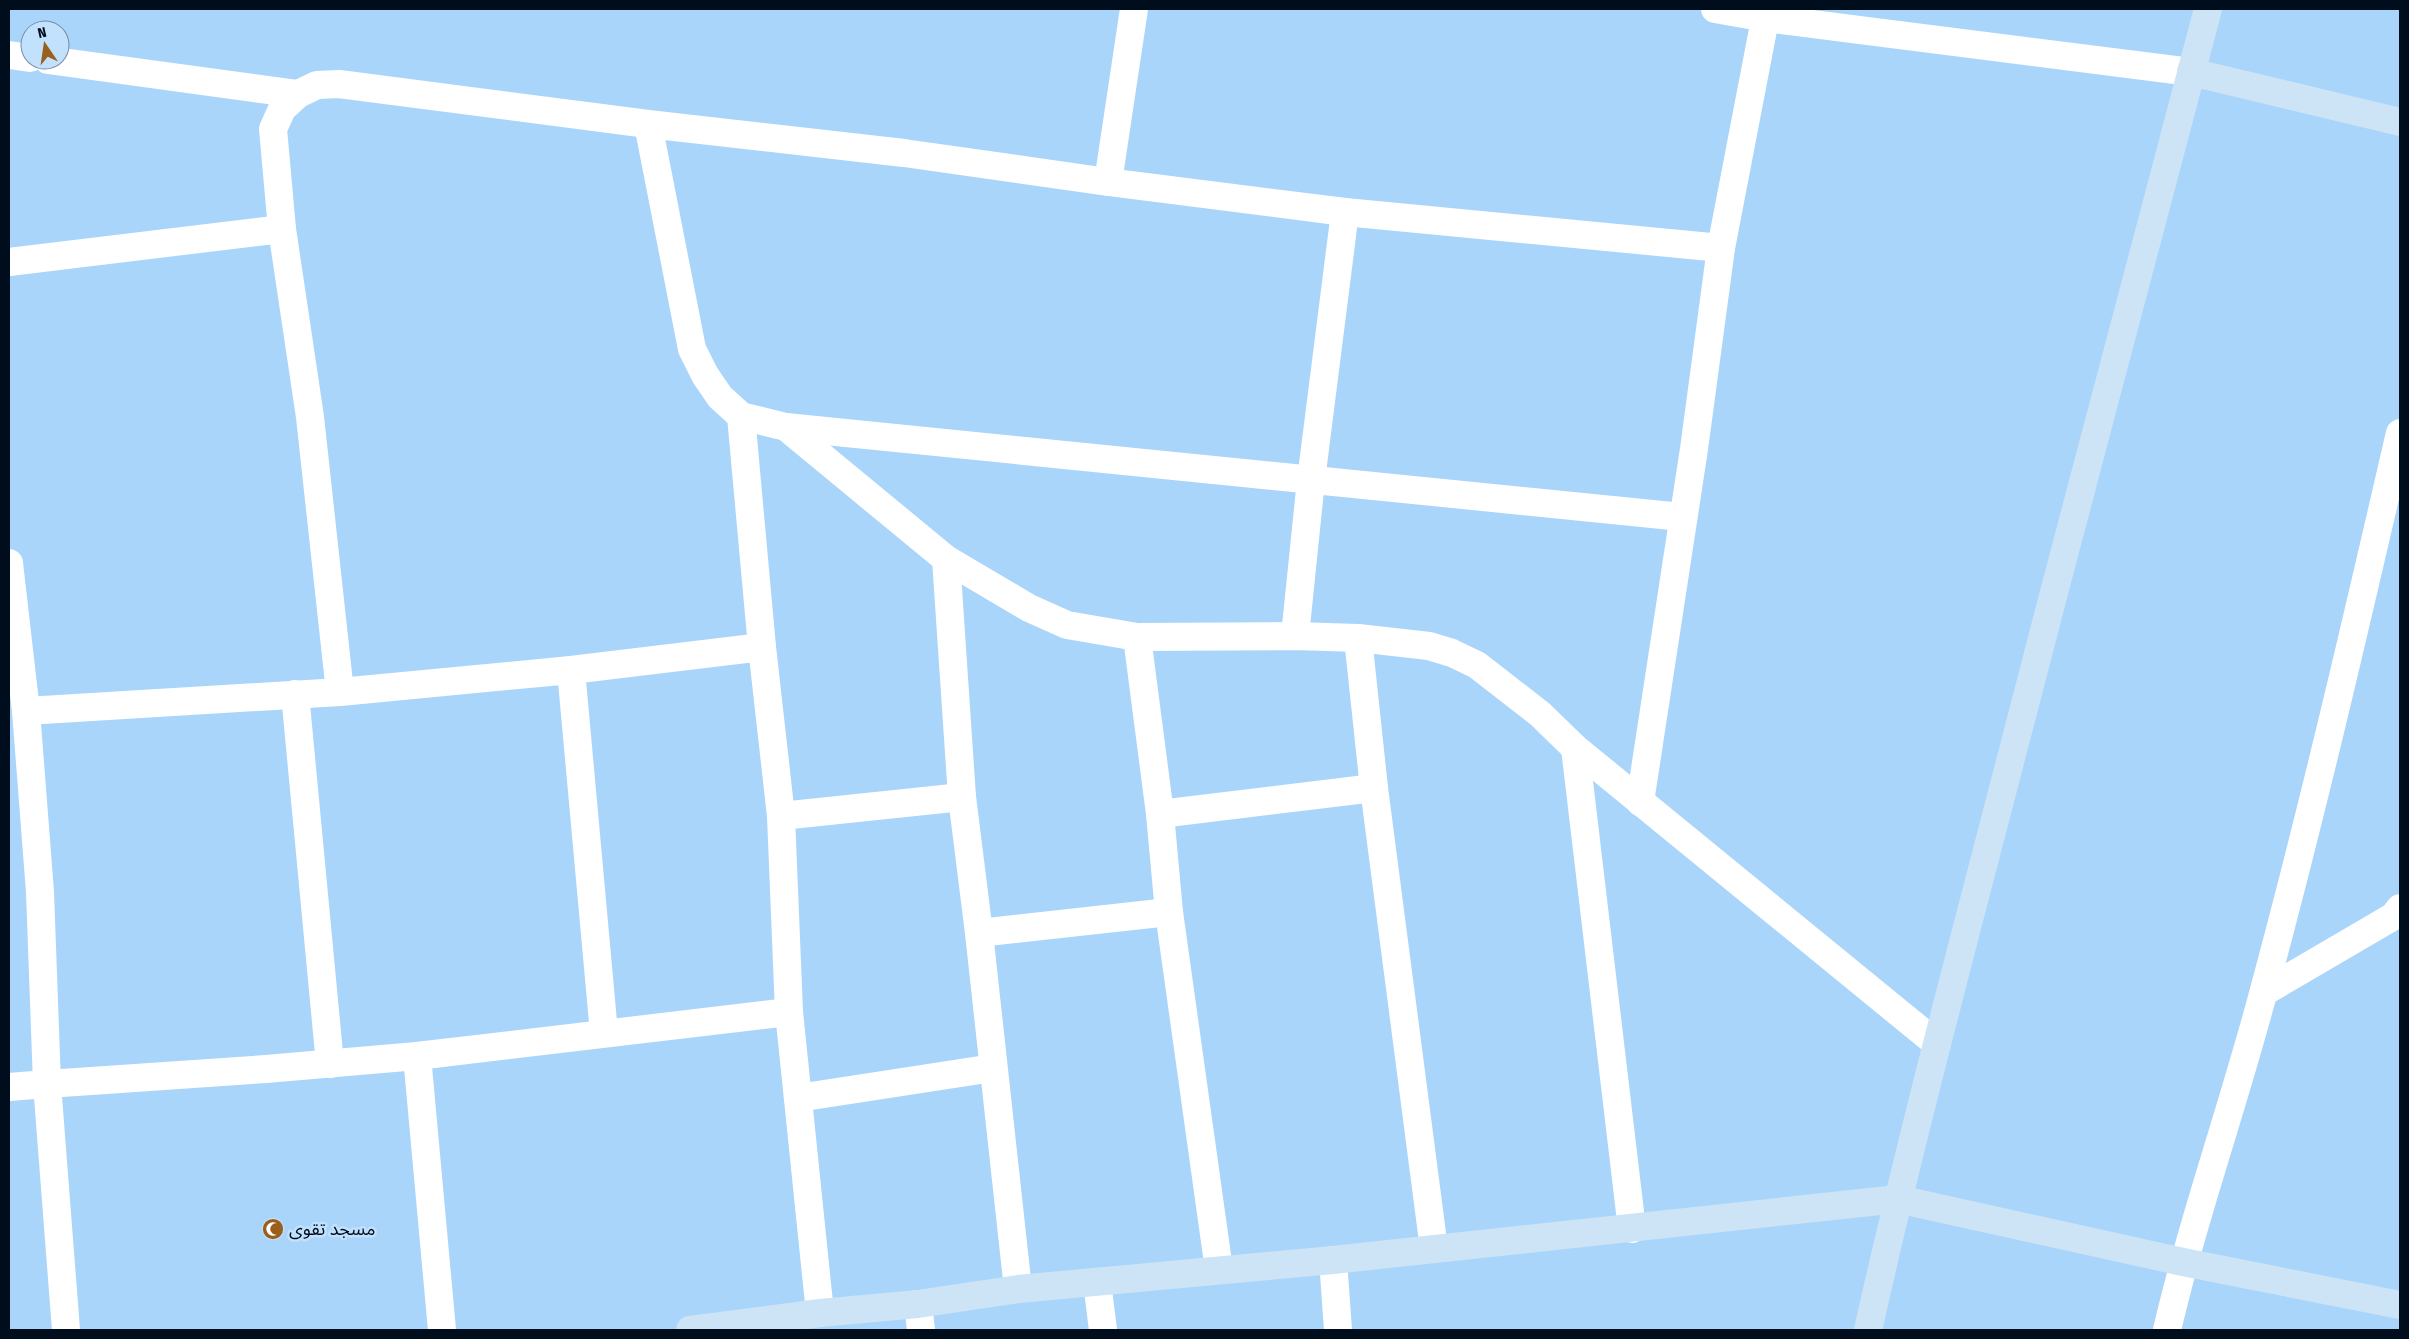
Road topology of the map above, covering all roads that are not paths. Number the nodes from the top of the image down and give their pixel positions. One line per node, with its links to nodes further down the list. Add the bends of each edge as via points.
1 (1134, 9): 10 (street)
2 (1715, 9): 4 (street)
3 (2208, 9): 6 (street)
4 (1767, 14): 6 (street); 13 (street)
5 (70, 63): 7 (street)
6 (2191, 72): 8 (street); 42 (street)
7 (298, 94): 9 (street, via 317,85 339,84); 12 (street, via 282,109 274,129)
8 (2400, 122)
9 (648, 124): 10 (street, via 904,153); 15 (street, via 692,349 720,397)
10 (1108, 182): 11 (street)
11 (1345, 212): 13 (street); 18 (street)
12 (282, 229): 14 (street); 27 (street, via 310,417)
13 (1721, 248): 19 (street)
14 (9, 262)
15 (741, 416): 16 (street); 25 (street)
16 (786, 427): 18 (street); 20 (street)
17 (2400, 433): 39 (street, via 2327,749)
18 (1311, 480): 19 (street); 22 (street)
19 (1682, 517): 33 (street)
20 (946, 559): 23 (street, via 995,590 1067,625); 32 (street)
21 (9, 563): 29 (street)
22 (1295, 636): 23 (street); 24 (street)
23 (1137, 637): 34 (street)
24 (1358, 638): 30 (street, via 1429,646 1477,665 1540,714); 31 (street)
25 (762, 647): 26 (street); 35 (street)
26 (571, 670): 27 (street); 41 (street)
27 (340, 692): 28 (street)
28 (296, 694): 29 (street); 44 (street)
29 (26, 710): 46 (street, via 40,892)
30 (1575, 748): 33 (street); 50 (street)
31 (1374, 788): 34 (street); 51 (street)
32 (962, 796): 35 (street); 38 (street)
33 (1640, 802): 42 (street)
34 (1160, 814): 37 (street)
35 (781, 816): 40 (street)
36 (2400, 908): 39 (street, via 2394,916)
37 (1169, 912): 38 (street); 54 (street)
38 (979, 933): 45 (street)
39 (2264, 992): 53 (street)
40 (789, 1012): 41 (street); 48 (street)
41 (604, 1033): 43 (street)
42 (1937, 1044): 49 (street)
43 (417, 1056): 44 (street); 61 (street)
44 (330, 1064): 46 (street)
45 (993, 1068): 48 (street); 56 (street)
46 (47, 1084): 47 (street); 60 (street)
47 (9, 1087)
48 (798, 1098): 58 (street)
49 (1898, 1199): 50 (street); 53 (street); 65 (street)
50 (1632, 1229): 51 (street)
51 (1434, 1249): 52 (street)
52 (1333, 1260): 54 (street); 64 (street)
53 (2183, 1262): 57 (street); 66 (street)
54 (1219, 1270): 55 (street)
55 (1097, 1282): 56 (street); 63 (street)
56 (1018, 1290): 59 (street)
57 (2400, 1305)
58 (820, 1313): 59 (street); 62 (street)
59 (919, 1317)
60 (66, 1330)
61 (442, 1330)
62 (690, 1330)
63 (1103, 1330)
64 (1338, 1330)
65 (1868, 1330)
66 (2167, 1330)

